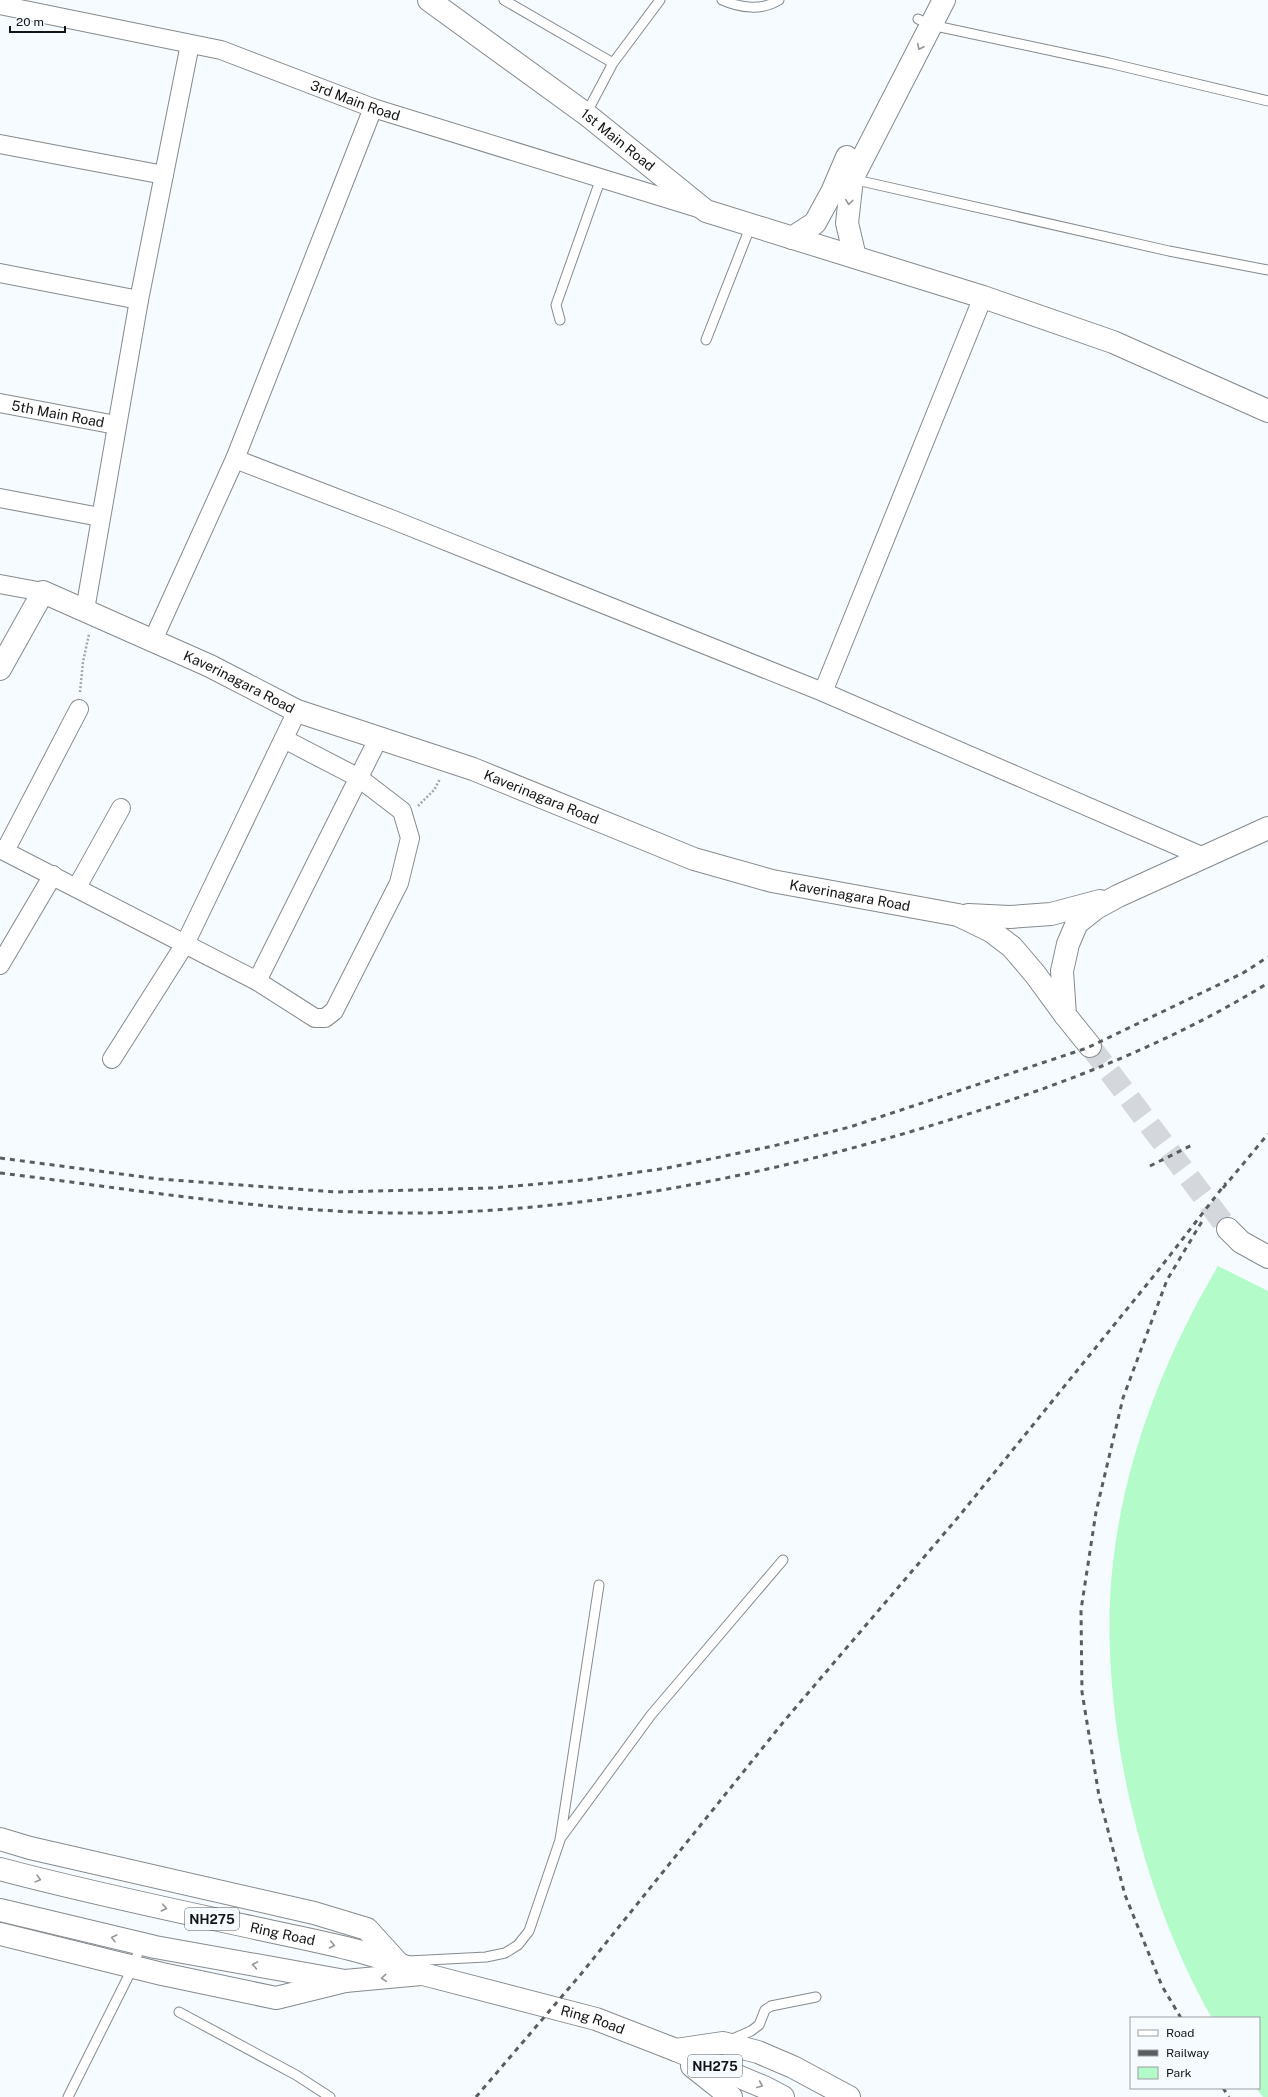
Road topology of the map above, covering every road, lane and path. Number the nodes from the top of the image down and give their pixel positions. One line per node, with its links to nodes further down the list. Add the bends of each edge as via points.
1 (429, 0): 13 (main road, 1st Main Road)
2 (504, 0): 10 (lane)
3 (660, 0): 10 (lane)
4 (722, 0): 5 (lane, via 733,5 756,8)
5 (779, 0)
6 (944, 0): 8 (main road)
7 (0, 5): 9 (street, 3rd Main Road)
8 (925, 15): 11 (lane); 17 (main road, one-way to 17); 20 (main road, via 815,223)
9 (190, 44): 12 (street, 3rd Main Road, via 221,50); 15 (street)
10 (613, 63): 13 (lane)
11 (1268, 101)
12 (373, 108): 16 (street, 3rd Main Road); 31 (street)
13 (586, 114): 18 (main road, 1st Main Road)
14 (0, 144): 15 (street)
15 (164, 175): 25 (street)
16 (601, 178): 18 (street, 3rd Main Road); 26 (lane, via 556,305)
17 (852, 179): 21 (main road, one-way to 21, via 847,223); 22 (lane, via 1169,252)
18 (706, 211): 19 (main road, 1st Main Road)
19 (751, 225): 20 (main road, 1st Main Road); 27 (lane)
20 (792, 238): 21 (main road, 1st Main Road)
21 (855, 257): 24 (main road, 1st Main Road)
22 (1268, 270)
23 (0, 273): 25 (street)
24 (983, 297): 29 (main road, 1st Main Road, via 1113,342); 39 (street)
25 (139, 300): 30 (street)
26 (560, 320)
27 (706, 340)
28 (0, 403): 30 (street, 5th Main Road)
29 (1268, 411)
30 (116, 426): 33 (street)
31 (235, 459): 37 (street); 39 (street)
32 (0, 498): 33 (street)
33 (100, 517): 36 (street)
34 (0, 584): 35 (street, Kaverinagara Road)
35 (43, 592): 36 (main road, Kaverinagara Road); 38 (main road)
36 (91, 612): 37 (main road, Kaverinagara Road); 40 (path)
37 (153, 640): 41 (main road, Kaverinagara Road)
38 (0, 669)
39 (823, 692): 50 (street)
40 (79, 709): 49 (street)
41 (297, 711): 42 (main road, Kaverinagara Road); 43 (street)
42 (379, 737): 44 (main road, Kaverinagara Road); 45 (street)
43 (284, 739): 45 (street); 55 (street)
44 (449, 762): 47 (path, via 434,790); 54 (main road, Kaverinagara Road, via 694,859 772,881)
45 (359, 778): 47 (street, via 402,811); 57 (street)
46 (121, 808): 52 (street)
47 (405, 821): 57 (street, via 410,838 399,883 334,1011 326,1018 315,1018)
48 (1268, 828): 50 (main road)
49 (2, 850): 51 (street)
50 (1206, 858): 53 (main road)
51 (53, 875): 52 (street); 56 (street)
52 (77, 887): 55 (street)
53 (1118, 896): 54 (main road, via 1051,914 1010,918); 58 (main road, via 1096,908 1077,923 1068,944 1062,971)
54 (958, 915): 58 (main road, Kaverinagara Road, via 991,931 1012,947)
55 (185, 944): 57 (street); 60 (street)
56 (0, 965)
57 (257, 981)
58 (1065, 1016): 59 (main road, Kaverinagara Road)
59 (1090, 1046)
60 (112, 1059)
61 (1228, 1229): 62 (main road, via 1241,1242)
62 (1268, 1257)
63 (783, 1560): 66 (lane, via 651,1715)
64 (600, 1585): 66 (lane)
65 (0, 1839): 71 (main road, via 314,1913 367,1929)
66 (560, 1840): 71 (lane, via 529,1931 518,1945 505,1953 486,1957)
67 (0, 1869): 71 (main road, Ring Road / NH275, one-way to 71)
68 (0, 1910): 70 (main road, Ring Road / NH275, one-way to 68)
69 (0, 1934): 72 (main road)
70 (141, 1944): 72 (lane); 74 (main road, Ring Road / NH275, one-way to 70)
71 (397, 1962): 73 (main road, Ring Road / NH275)
72 (133, 1967): 74 (main road, via 276,1998); 80 (lane)
73 (423, 1974): 74 (main road, Ring Road / NH275, one-way to 74); 77 (main road, Ring Road / NH275, via 596,2019)
74 (346, 1981)
75 (816, 1997): 78 (lane, via 771,2006 765,2010 759,2025)
76 (179, 2012): 81 (lane, via 296,2075)
77 (646, 2039): 79 (main road, Ring Road / NH275); 82 (main road, Ring Road / NH275, via 700,2071)
78 (724, 2043): 79 (main road); 84 (main road, via 758,2052 793,2067)
79 (676, 2050): 83 (main road, Ring Road / NH275, one-way to 83)
80 (68, 2097)
81 (330, 2097)
82 (731, 2097)
83 (783, 2097)
84 (849, 2097)

